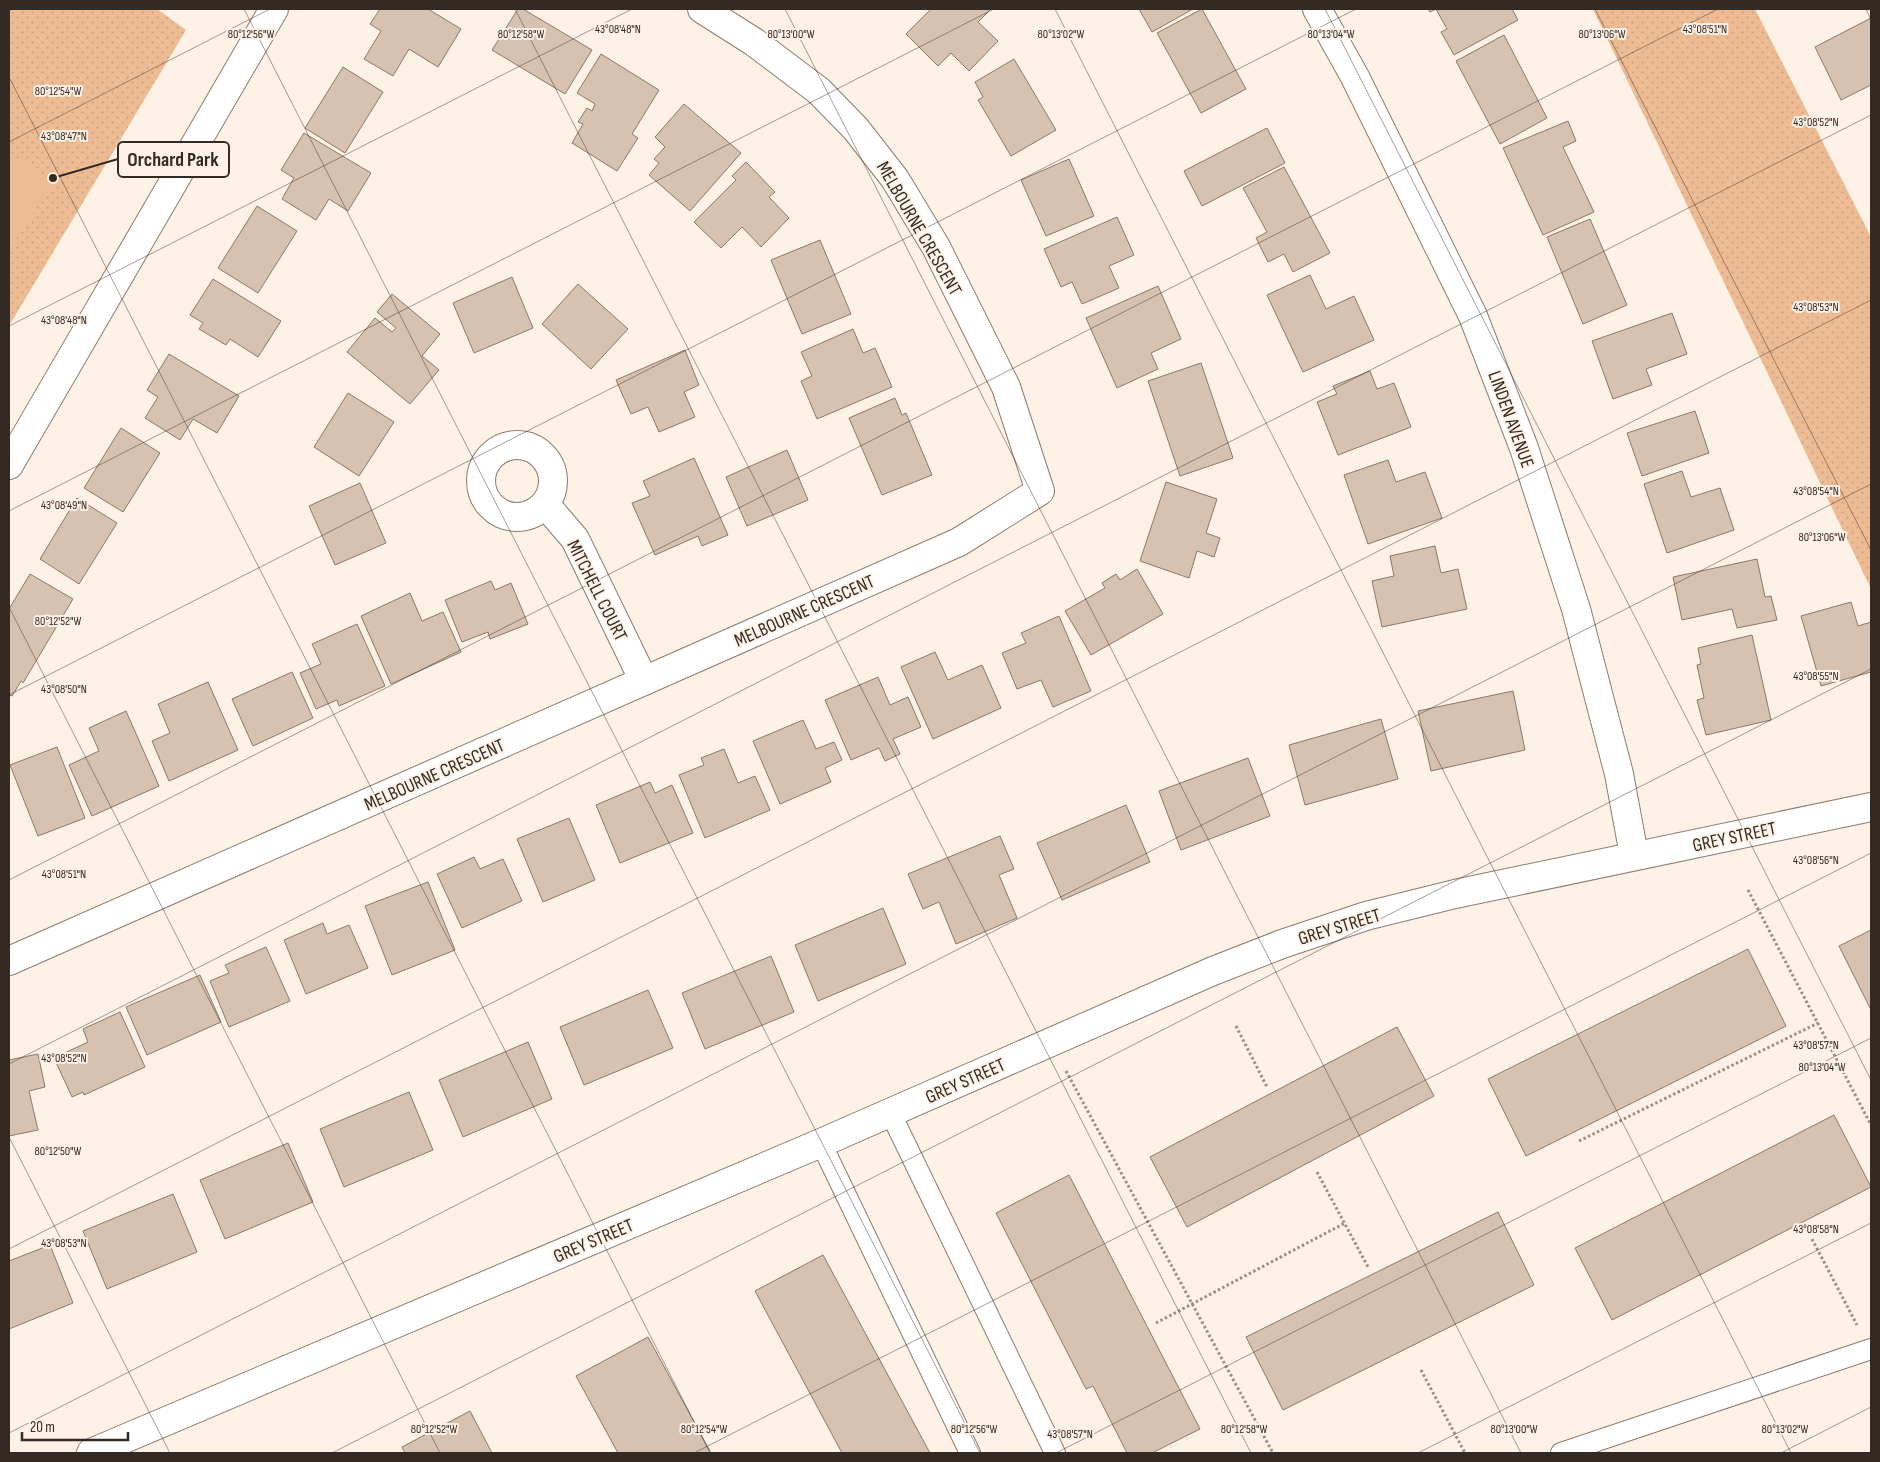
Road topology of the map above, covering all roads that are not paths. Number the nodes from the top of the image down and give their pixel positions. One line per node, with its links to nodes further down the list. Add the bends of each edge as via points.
1 (274, 9): 4 (street)
2 (702, 9): 6 (street, MELBOURNE CRESCENT, via 754,42 819,91 856,128 890,173 936,247 1006,386 1040,492 959,542)
3 (1317, 9): 8 (street, LINDEN AVENUE, via 1355,77 1473,316 1524,448 1576,609 1619,774)
4 (9, 465)
5 (545, 504): 6 (street, MITCHELL COURT, via 575,539)
6 (644, 681): 9 (street, MELBOURNE CRESCENT)
7 (1871, 807): 8 (street, GREY STREET)
8 (1634, 856): 10 (street, GREY STREET, via 1366,916 1282,944)
9 (9, 961)
10 (890, 1112): 11 (street, GREY STREET); 15 (lane)
11 (820, 1143): 13 (street, GREY STREET); 14 (lane)
12 (1871, 1349): 16 (lane)
13 (91, 1453)
14 (970, 1453)
15 (1054, 1453)
16 (1562, 1453)

